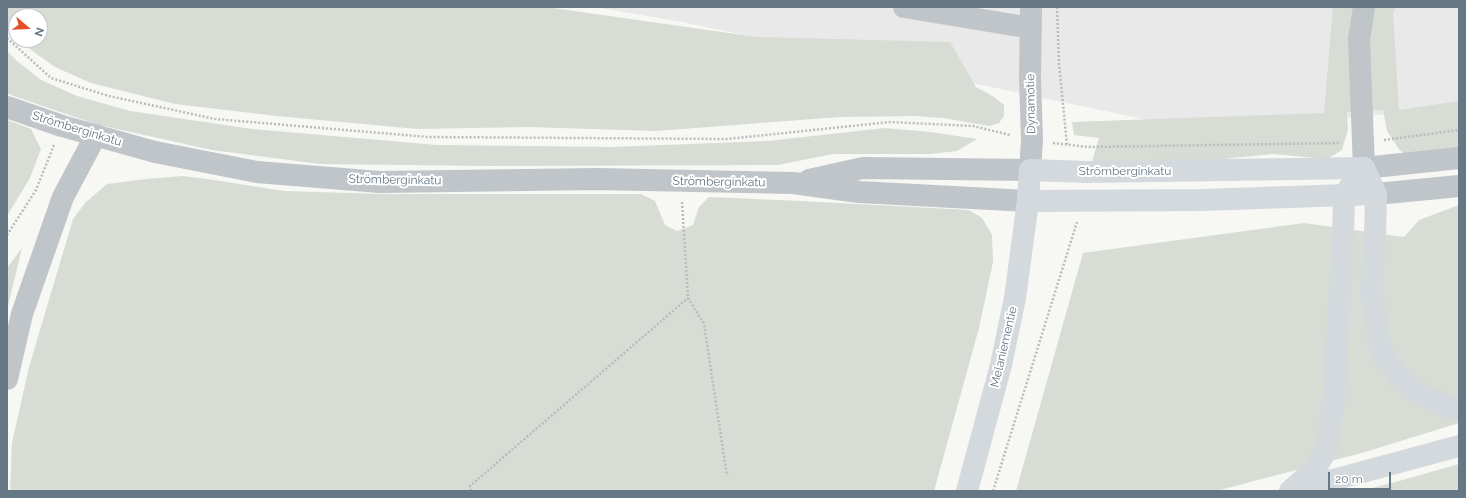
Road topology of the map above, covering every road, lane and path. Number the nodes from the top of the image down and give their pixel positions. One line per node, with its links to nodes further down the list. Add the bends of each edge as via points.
1 (904, 7): 4 (street)
2 (1057, 7): 12 (path, via 1059,64)
3 (1364, 7): 11 (street, via 1359,39)
4 (1031, 18): 10 (street, Dynamotie)
5 (7, 38): 10 (path, via 51,78 109,96 215,119 428,137 727,139 890,122 973,126)
6 (7, 107): 7 (street, Strömberginkatu)
7 (62, 126): 9 (street, Strömberginkatu); 25 (path, via 36,190)
8 (1459, 130): 11 (path)
9 (96, 135): 18 (street, Strömberginkatu, via 155,152 256,172 380,182 598,179); 27 (street, via 63,197 22,314)
10 (1032, 140): 12 (path); 16 (street, Dynamotie)
11 (1364, 142): 13 (path); 15 (street)
12 (1067, 145): 13 (path)
13 (1088, 147): 17 (path)
14 (1459, 158): 15 (street, Strömberginkatu)
15 (1364, 168): 17 (main road, Strömberginkatu); 21 (main road); 22 (main road)
16 (1030, 170): 17 (main road, Strömberginkatu); 19 (street, Strömberginkatu, via 863,168); 23 (main road, Dynamotie)
17 (1086, 172)
18 (681, 181): 19 (street, Strömberginkatu); 26 (path)
19 (793, 183): 23 (street, Strömberginkatu, via 859,192)
20 (1459, 186): 21 (street, Strömberginkatu)
21 (1376, 194): 22 (main road, Strömberginkatu); 28 (main road, via 1371,293 1382,354 1397,374 1418,393)
22 (1344, 195): 24 (main road, Strömberginkatu); 34 (main road, via 1334,398 1326,451 1315,469)
23 (1028, 201): 24 (main road, Strömberginkatu); 32 (main road, Melaniementie, via 1015,298 1003,357)
24 (1084, 201): 33 (path)
25 (7, 235)
26 (688, 298): 30 (path, via 704,324); 31 (path, via 470,486)
27 (7, 379)
28 (1459, 409)
29 (1459, 446): 34 (main road)
30 (727, 476)
31 (471, 491)
32 (967, 491)
33 (992, 491)
34 (1291, 491)

